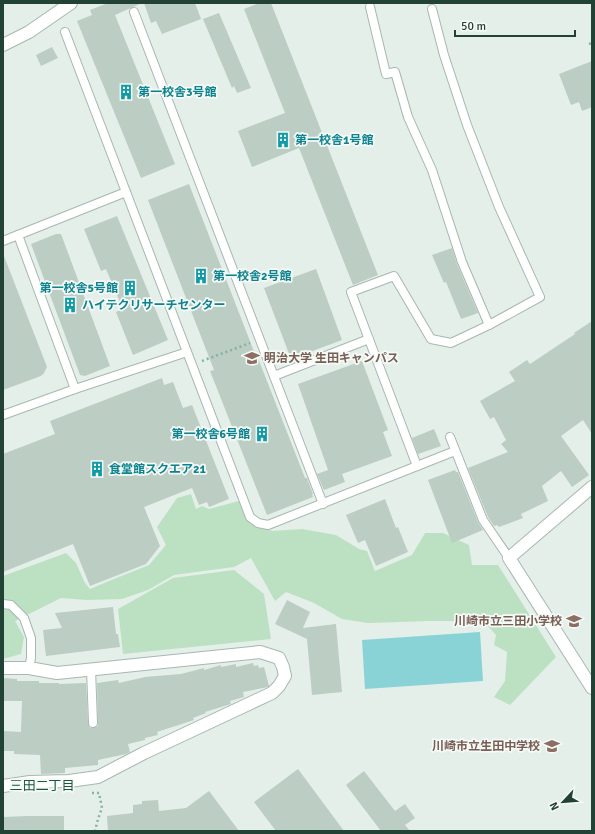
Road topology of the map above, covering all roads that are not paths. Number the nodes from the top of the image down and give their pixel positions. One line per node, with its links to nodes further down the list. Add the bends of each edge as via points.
1 (70, 3): 6 (street, via 29,32)
2 (370, 7): 10 (lane, via 386,74 396,72 408,117 432,170 462,262)
3 (432, 9): 10 (lane, via 467,125 499,207 540,297)
4 (134, 12): 13 (lane)
5 (65, 32): 7 (lane)
6 (3, 45)
7 (126, 192): 8 (lane); 12 (lane)
8 (18, 235): 9 (lane); 14 (lane)
9 (3, 241)
10 (489, 325): 11 (lane, via 451,343 430,339 394,276 351,292)
11 (369, 339): 13 (lane); 18 (lane)
12 (187, 352): 14 (lane); 20 (lane, via 250,517 268,526)
13 (274, 376): 20 (lane)
14 (75, 389): 15 (lane)
15 (3, 415)
16 (450, 437): 17 (lane)
17 (455, 451): 18 (lane); 21 (lane, via 483,520)
18 (417, 466): 20 (lane)
19 (592, 487): 21 (street)
20 (323, 504)
21 (509, 558): 26 (street)
22 (3, 604): 24 (lane, via 11,605 24,618 31,638)
23 (3, 668): 24 (street)
24 (29, 668): 25 (street, via 56,673)
25 (91, 669): 27 (lane); 28 (street, via 260,652 279,658 285,676 272,693 98,777)
26 (592, 688)
27 (93, 722)
28 (3, 786)

